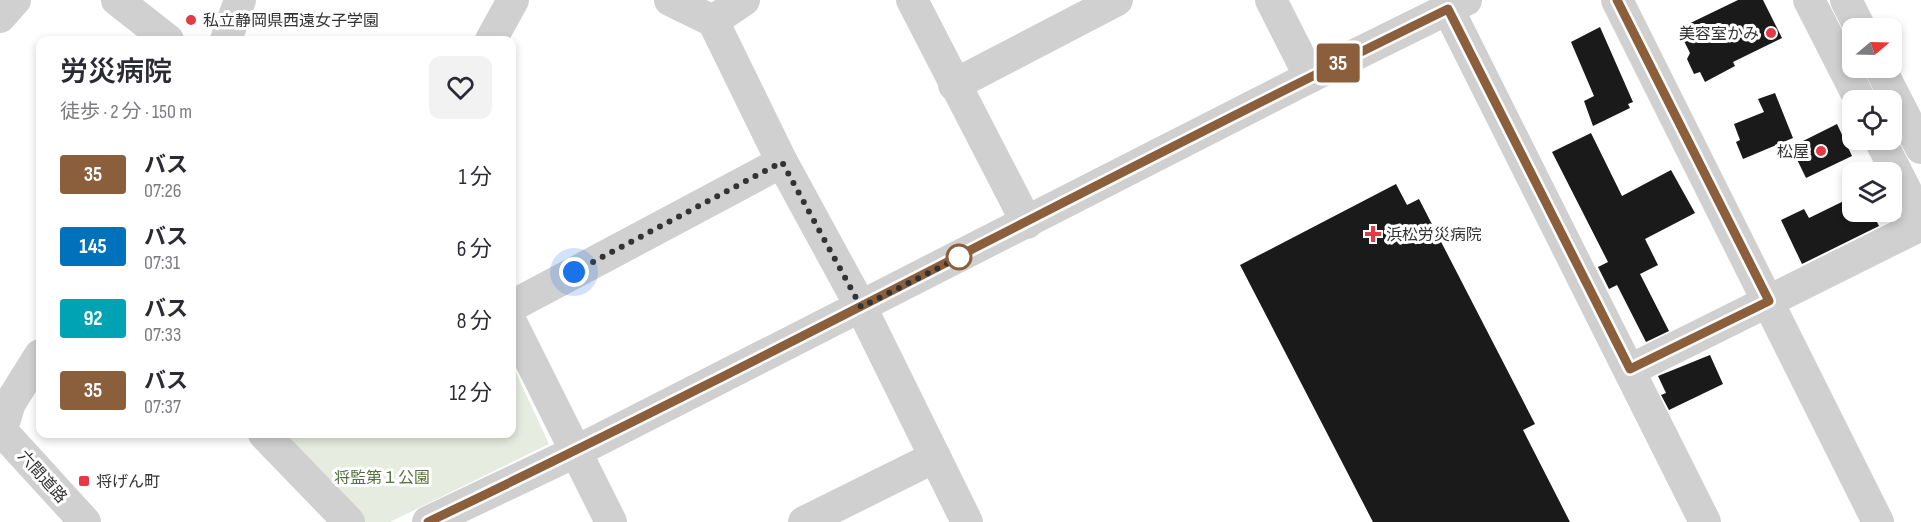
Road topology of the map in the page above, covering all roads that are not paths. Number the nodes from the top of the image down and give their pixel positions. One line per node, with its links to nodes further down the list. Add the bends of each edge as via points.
1 (15, 0): 14 (street)
2 (117, 0): 17 (street)
3 (240, 0): 18 (street)
4 (513, 0): 19 (street)
5 (670, 0): 16 (street)
6 (744, 0): 16 (street)
7 (912, 0): 22 (street)
8 (1117, 0): 22 (street)
9 (1271, 0): 20 (street)
10 (1617, 0): 30 (street)
11 (1809, 0): 23 (street)
12 (1846, 0): 15 (street)
13 (1457, 5): 20 (street); 35 (street)
14 (0, 17)
15 (1855, 18)
16 (713, 21): 26 (street)
17 (163, 36)
18 (227, 36)
19 (493, 36)
20 (1310, 77): 28 (street)
21 (1885, 78): 24 (street)
22 (954, 85): 28 (street)
23 (1855, 90)
24 (1921, 148)
25 (1885, 150): 27 (street)
26 (782, 162): 31 (street); 32 (street)
27 (1921, 220)
28 (1026, 223): 32 (street)
29 (1921, 225): 30 (street)
30 (1769, 301): 35 (street); 47 (street)
31 (516, 304)
32 (861, 307): 38 (street); 39 (street)
33 (516, 332): 38 (street)
34 (36, 361): 36 (street, via 10,403)
35 (1630, 369): 46 (street)
36 (1, 432): 40 (street, 六間道路)
37 (269, 438): 41 (street)
38 (575, 452): 42 (street); 43 (street)
39 (935, 457): 44 (street); 45 (street)
40 (85, 522)
41 (349, 522)
42 (428, 522)
43 (611, 522)
44 (804, 522)
45 (967, 522)
46 (1705, 522)
47 (1878, 522)

